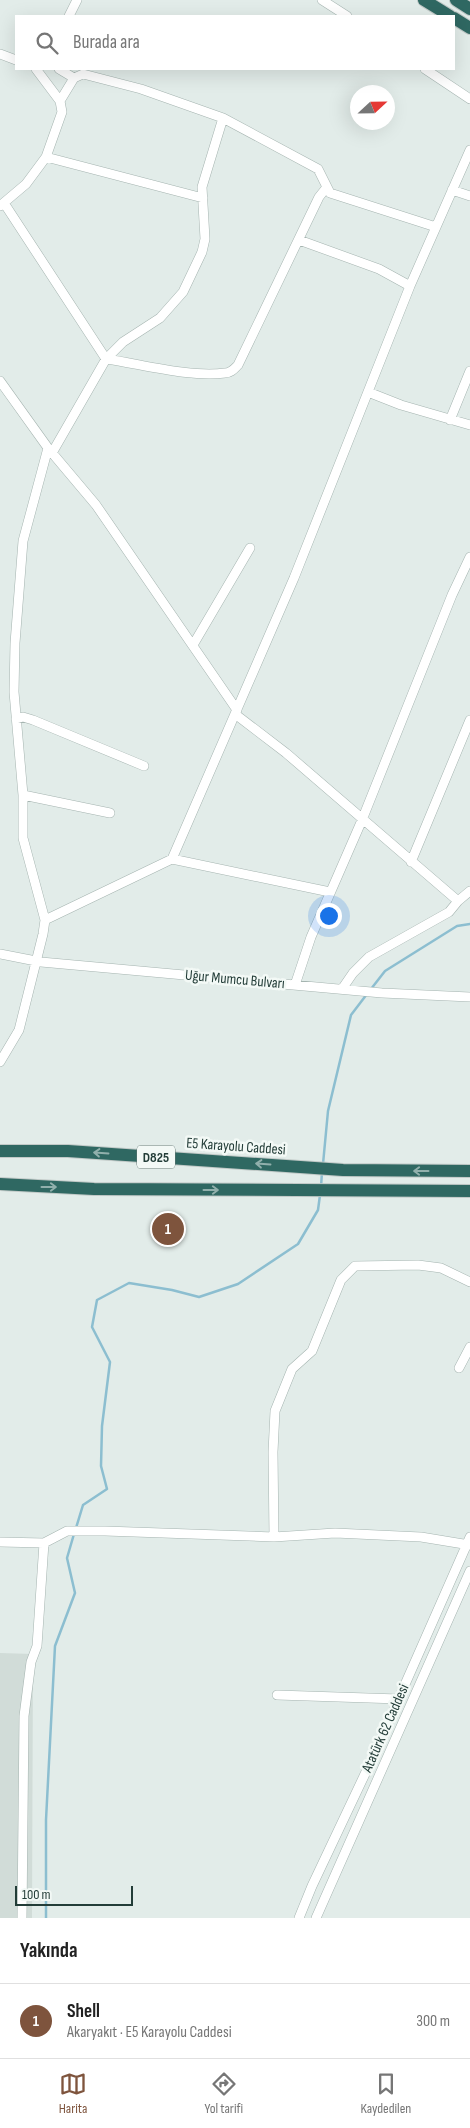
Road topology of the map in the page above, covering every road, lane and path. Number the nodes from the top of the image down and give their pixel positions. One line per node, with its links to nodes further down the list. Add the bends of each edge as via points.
1 (77, 0): 6 (street)
2 (322, 0): 7 (street)
3 (424, 0): 8 (highway)
4 (456, 0): 5 (highway)
5 (470, 9)
6 (70, 15)
7 (345, 15)
8 (448, 15)
9 (455, 19): 10 (highway)
10 (470, 28)
11 (0, 54): 12 (street)
12 (15, 60)
13 (37, 70): 18 (street)
14 (61, 70): 16 (street)
15 (427, 70): 17 (street)
16 (74, 78): 18 (street); 19 (street, via 83,74)
17 (470, 98)
18 (60, 101): 21 (street, via 62,112)
19 (223, 118): 22 (street, via 318,170); 25 (street, via 202,187)
20 (470, 150): 23 (street)
21 (46, 157): 25 (street); 26 (street, via 26,184)
22 (327, 187): 27 (street, via 330,193); 28 (street)
23 (452, 190): 24 (street); 27 (street)
24 (470, 196)
25 (203, 198): 30 (street, via 204,247 183,292 160,318 123,342)
26 (2, 205): 30 (street)
27 (436, 227): 29 (street)
28 (299, 240): 29 (street, via 380,269); 30 (street, via 232,372 195,374)
29 (410, 286): 33 (street)
30 (106, 359): 36 (street)
31 (470, 371): 34 (street)
32 (0, 381): 36 (street)
33 (368, 392): 34 (street); 40 (street, via 294,578)
34 (450, 420): 35 (street)
35 (470, 425)
36 (50, 451): 39 (street, via 96,505); 41 (street, via 23,541 16,643)
37 (250, 548): 39 (street)
38 (470, 557): 46 (street)
39 (193, 645): 40 (street)
40 (236, 712): 46 (street); 47 (street)
41 (16, 719): 43 (street, via 33,720); 44 (street)
42 (470, 720): 48 (street)
43 (144, 766)
44 (23, 795): 45 (street); 52 (street, via 23,838)
45 (110, 813)
46 (362, 820): 48 (street); 50 (street)
47 (172, 859): 50 (street); 52 (street)
48 (412, 862): 51 (street)
49 (470, 890): 51 (street)
50 (330, 892): 55 (street)
51 (458, 901): 56 (street, via 449,912 369,957 352,973)
52 (44, 920): 54 (street)
53 (0, 954): 54 (street, Uğur Mumcu Bulvarı)
54 (37, 961): 55 (street, Uğur Mumcu Bulvarı); 58 (street, via 19,1030)
55 (295, 985): 56 (street, Uğur Mumcu Bulvarı)
56 (342, 989): 57 (street, Uğur Mumcu Bulvarı)
57 (470, 997)
58 (0, 1062)
59 (0, 1151): 60 (highway, E5 Karayolu Caddesi / D825, one-way to 59, via 343,1170 68,1151)
60 (470, 1171)
61 (0, 1184): 62 (highway, D825, one-way to 62, via 94,1189)
62 (470, 1191)
63 (470, 1282): 66 (street, via 441,1268 418,1265 355,1266 341,1280 312,1351 292,1369 275,1411)
64 (470, 1347): 65 (street)
65 (459, 1368)
66 (274, 1537): 68 (street, via 335,1533); 69 (street, via 66,1531)
67 (0, 1542): 69 (street)
68 (469, 1542): 72 (street, Atatürk 62 Caddesi)
69 (44, 1543): 73 (street, via 37,1646 31,1662 24,1716)
70 (470, 1571): 75 (street, Atatürk 62 Caddesi)
71 (277, 1695): 72 (street)
72 (399, 1699): 74 (street, Atatürk 62 Caddesi)
73 (22, 1918)
74 (299, 1918)
75 (316, 1918)

